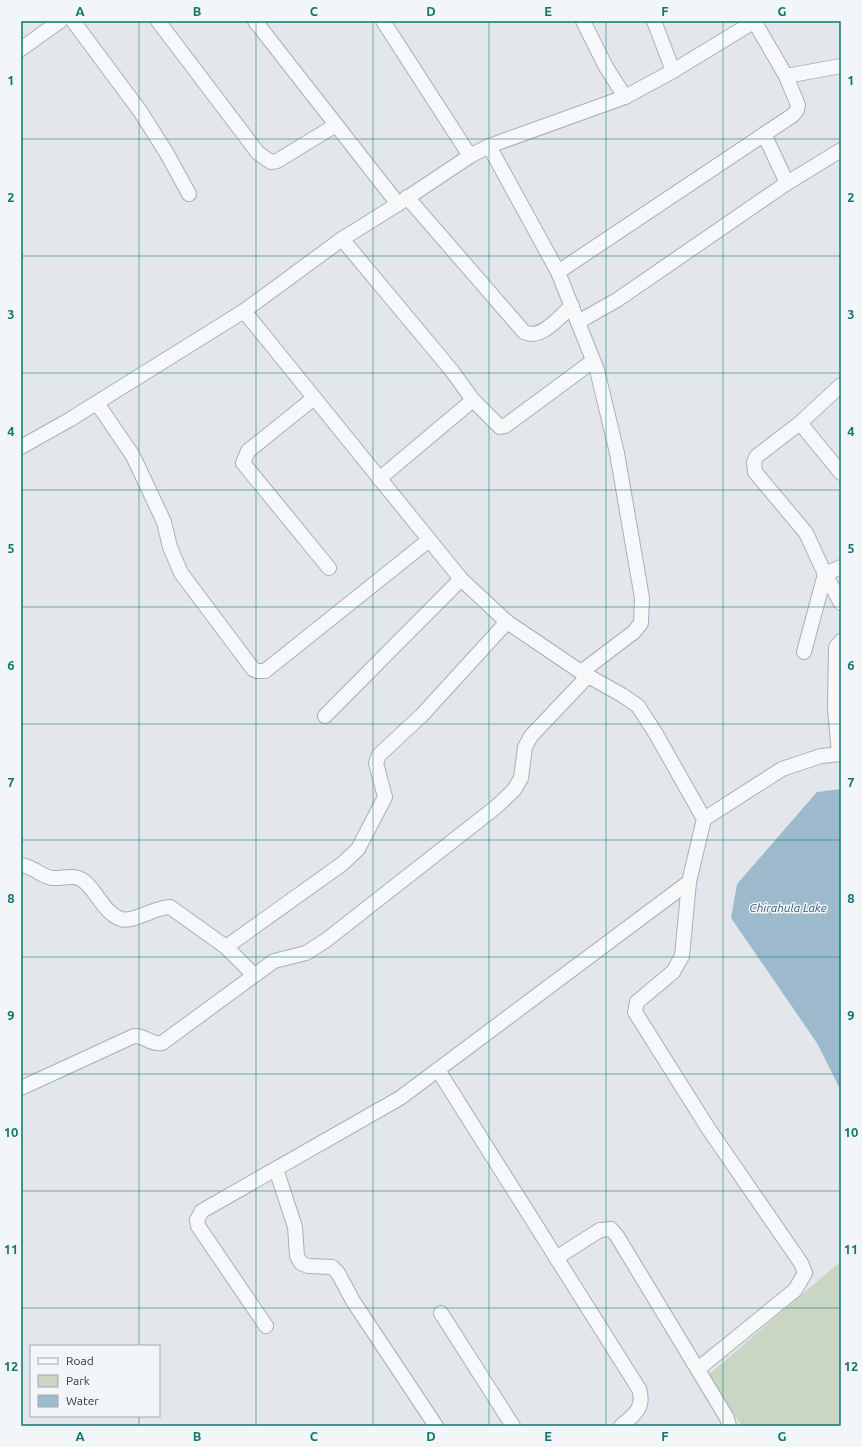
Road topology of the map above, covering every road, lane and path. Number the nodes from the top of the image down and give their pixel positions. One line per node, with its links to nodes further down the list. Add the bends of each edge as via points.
1 (60, 21): 9 (street)
2 (73, 21): 20 (street, via 140,111)
3 (158, 21): 14 (street, via 258,153 270,162 277,162)
4 (255, 21): 14 (street)
5 (383, 21): 18 (street)
6 (583, 21): 13 (street, via 606,67)
7 (654, 21): 11 (street)
8 (750, 22): 11 (street); 12 (street)
9 (21, 49)
10 (841, 66): 12 (street)
11 (673, 70): 13 (street)
12 (786, 76): 15 (street, via 798,105 797,110)
13 (625, 97): 16 (street)
14 (336, 125): 21 (street)
15 (764, 134): 19 (street); 23 (street)
16 (489, 146): 18 (street); 23 (street)
17 (841, 150): 19 (street)
18 (470, 156): 21 (street)
19 (787, 183): 26 (street, via 617,300)
20 (188, 194)
21 (403, 201): 22 (street); 24 (street, via 524,332 533,335 541,333)
22 (342, 239): 25 (street); 30 (street)
23 (558, 272): 24 (street)
24 (572, 306): 26 (street)
25 (244, 311): 29 (street); 31 (street)
26 (578, 322): 27 (street)
27 (593, 361): 30 (street, via 505,426 500,427); 45 (street, via 617,453 642,598 641,623)
28 (841, 385): 32 (street)
29 (314, 398): 35 (street); 38 (street, via 248,451 243,463)
30 (474, 400): 35 (street)
31 (97, 403): 33 (street); 36 (street, via 132,456 164,522 170,547 181,573 253,669 265,671)
32 (800, 423): 34 (street); 39 (street, via 757,456 754,462 755,472 806,534)
33 (21, 447)
34 (841, 473)
35 (379, 479): 36 (street)
36 (429, 540): 40 (street)
37 (841, 567): 39 (street)
38 (329, 568)
39 (825, 574): 41 (street); 44 (street)
40 (461, 579): 42 (street); 46 (street)
41 (841, 603)
42 (507, 622): 45 (street); 51 (street, via 422,714 379,755 376,763 385,798 358,849 342,864)
43 (841, 641): 47 (street, via 836,647 835,709)
44 (804, 652)
45 (585, 674): 48 (street, via 638,706); 52 (street, via 531,736 525,747 521,778 514,790 496,807 325,941 306,953 274,960)
46 (325, 716)
47 (840, 754): 48 (street, via 821,756 782,769)
48 (704, 819): 50 (street)
49 (21, 865): 51 (street, via 50,878 74,876 84,881 113,915 121,920 128,920 162,907 170,907)
50 (689, 882): 53 (street); 59 (street, via 682,956 673,972 637,1002 635,1012 708,1128 801,1262 805,1273 795,1290)
51 (226, 947): 52 (street)
52 (253, 974): 54 (street, via 162,1043 153,1044 141,1035 134,1036)
53 (438, 1070): 55 (street, via 400,1098); 56 (street)
54 (21, 1088)
55 (276, 1169): 58 (street, via 202,1211 197,1220 198,1226); 60 (street, via 294,1221 297,1256 301,1263 308,1266 332,1267 338,1273 353,1301)
56 (556, 1258): 59 (street, via 600,1230 611,1229); 62 (street, via 639,1389 642,1398 636,1414)
57 (441, 1313): 61 (street)
58 (266, 1326)
59 (698, 1369): 63 (street)
60 (436, 1426)
61 (512, 1426)
62 (621, 1426)
63 (729, 1426)

